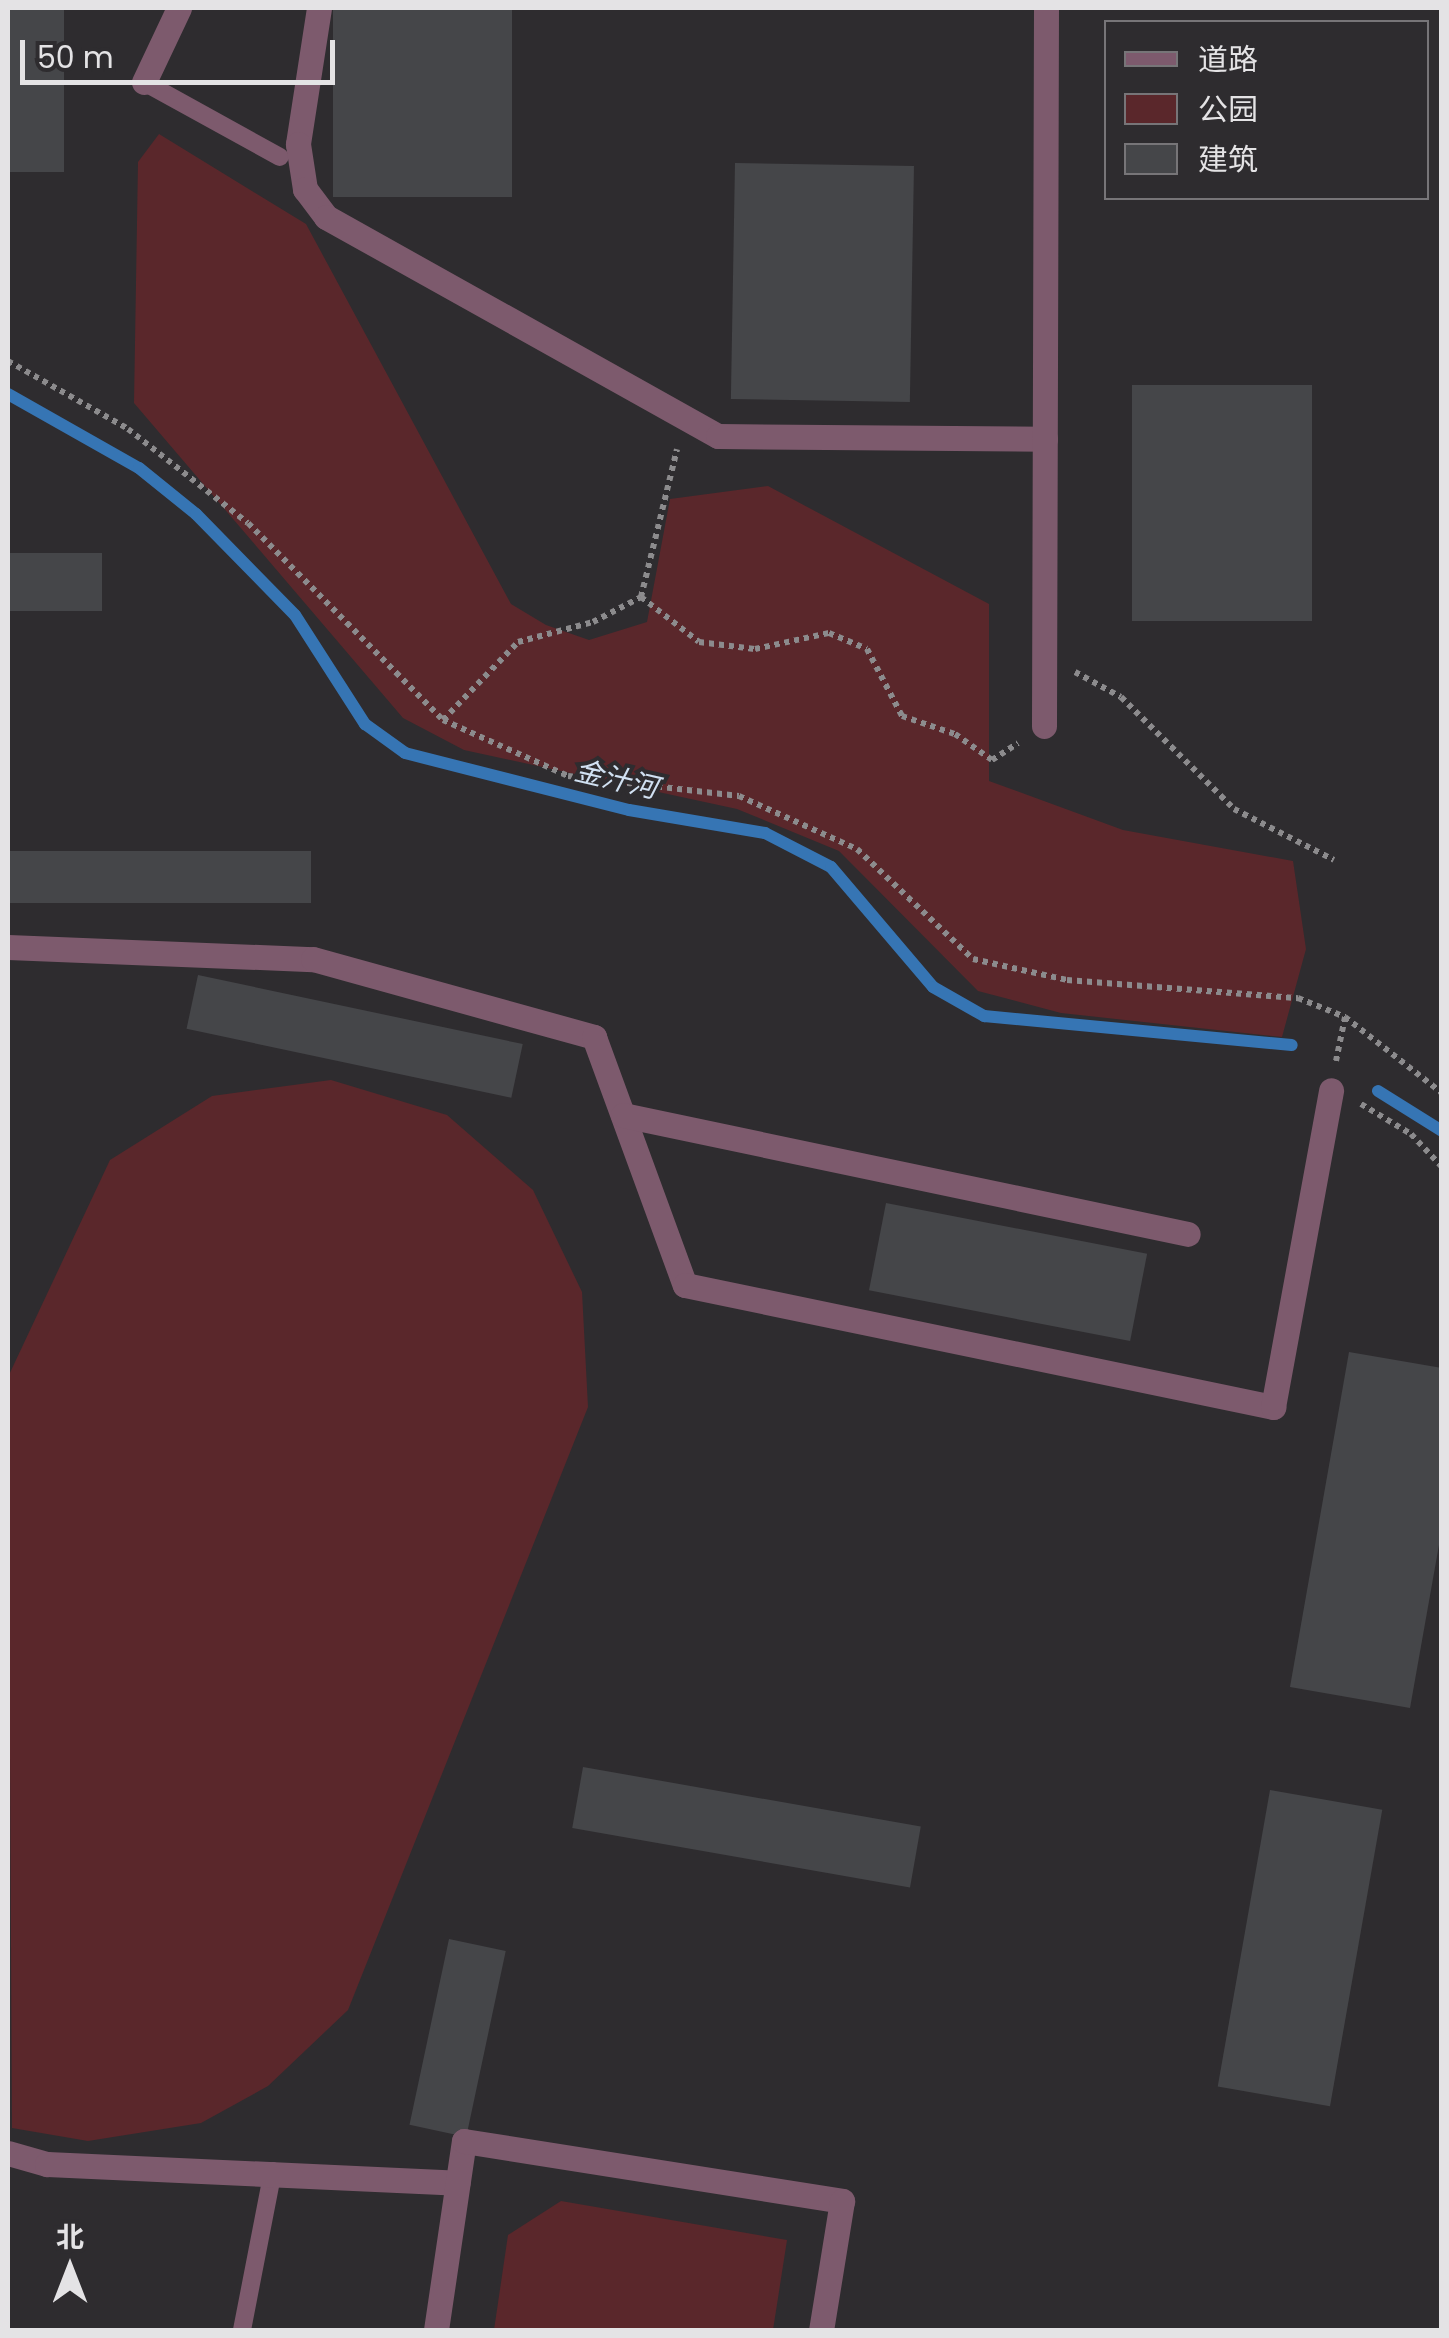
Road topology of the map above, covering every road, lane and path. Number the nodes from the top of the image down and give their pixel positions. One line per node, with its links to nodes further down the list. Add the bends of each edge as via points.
1 (179, 8): 4 (street)
2 (319, 8): 7 (street, via 298,144 305,189 326,217)
3 (1046, 8): 8 (street)
4 (144, 82): 5 (lane)
5 (280, 157)
6 (8, 360): 11 (path, via 128,429 248,524)
7 (690, 421): 8 (street, via 718,436); 9 (path, via 663,478)
8 (1045, 439): 10 (street)
9 (642, 597): 11 (path, via 593,622 518,642); 12 (path, via 699,642 755,650 829,634 867,650 902,716 955,734 992,760)
10 (1044, 655): 12 (street); 13 (path, via 1120,697 1234,809)
11 (444, 720): 15 (path, via 568,776 739,796 856,849 973,959 1066,980 1298,998)
12 (1044, 726)
13 (1334, 860)
14 (8, 946): 18 (street, via 313,960 576,1032 594,1037)
15 (1345, 1017): 16 (path); 17 (path)
16 (1330, 1090): 18 (street, via 1274,1407 685,1285); 19 (path, via 1410,1134)
17 (1442, 1093)
18 (623, 1116): 20 (street)
19 (1442, 1167)
20 (1188, 1234)
21 (8, 2154): 22 (street, via 48,2164)
22 (274, 2171): 23 (street, via 410,2187); 24 (lane)
23 (458, 2182): 25 (street); 26 (street, via 464,2142 842,2201)
24 (242, 2330)
25 (436, 2330)
26 (821, 2330)

